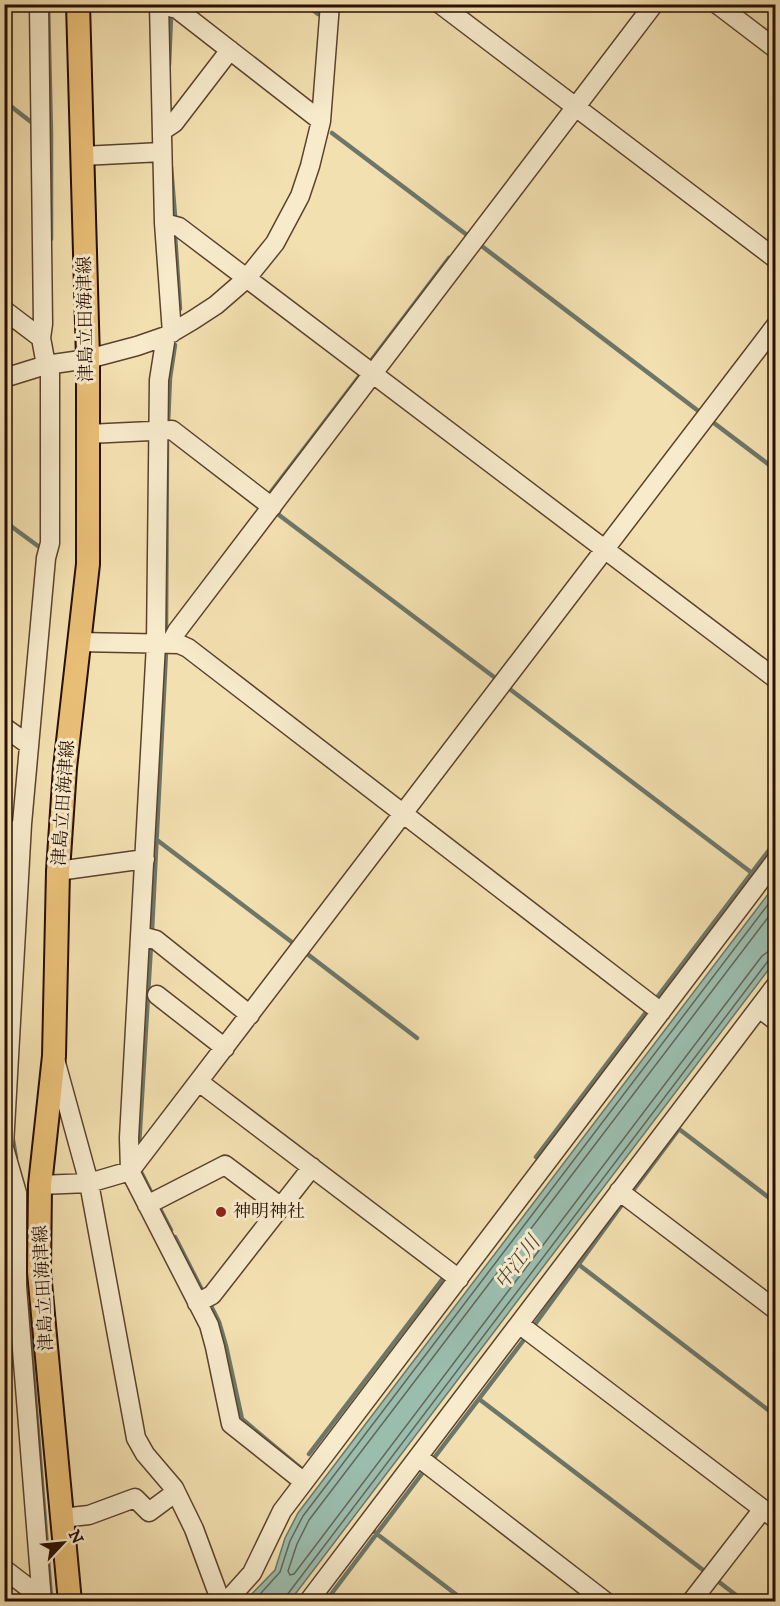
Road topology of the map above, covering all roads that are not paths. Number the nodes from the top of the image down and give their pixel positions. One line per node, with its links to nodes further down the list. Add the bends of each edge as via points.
1 (39, 4): 21 (street)
2 (78, 4): 14 (main road, 津島立田海津線)
3 (159, 4): 9 (street, via 177,9); 12 (street)
4 (330, 4): 11 (street)
5 (440, 4): 10 (street)
6 (654, 4): 10 (street)
7 (717, 4): 8 (street)
8 (776, 49)
9 (230, 50): 11 (street); 12 (street, via 174,123)
10 (576, 108): 16 (street); 24 (street)
11 (321, 121): 17 (street, via 300,196 275,243)
12 (162, 131): 13 (street)
13 (162, 152): 14 (street); 15 (street)
14 (82, 156): 22 (main road, 津島立田海津線)
15 (164, 224): 17 (street, via 179,227); 20 (street)
16 (776, 259)
17 (246, 279): 20 (street, via 216,305); 24 (street)
18 (4, 310): 21 (street)
19 (776, 325): 29 (street)
20 (169, 334): 22 (street); 26 (street, via 159,380)
21 (41, 338): 23 (street)
22 (88, 359): 23 (street); 27 (main road, 津島立田海津線)
23 (48, 365): 25 (street); 34 (street, via 50,543)
24 (372, 374): 28 (street); 29 (street)
25 (4, 378)
26 (158, 430): 27 (street); 28 (street, via 172,430); 31 (street)
27 (88, 434): 30 (main road, 津島立田海津線, via 88,564)
28 (272, 507): 31 (street)
29 (605, 550): 32 (street); 35 (street)
30 (80, 642): 31 (street); 40 (main road, 津島立田海津線)
31 (163, 644): 35 (street, via 188,648); 38 (street)
32 (776, 680)
33 (4, 727): 34 (street)
34 (29, 745): 36 (street)
35 (404, 814): 45 (street); 46 (street)
36 (22, 824): 37 (street); 51 (street)
37 (4, 847)
38 (146, 859): 40 (street); 41 (street)
39 (776, 860): 45 (street)
40 (58, 871): 49 (main road, 津島立田海津線)
41 (141, 936): 46 (street, via 156,940); 53 (street)
42 (776, 986): 44 (street)
43 (157, 995): 48 (street)
44 (759, 1008): 47 (street); 56 (street)
45 (661, 1012): 59 (street)
46 (250, 1015): 48 (street)
47 (776, 1021)
48 (225, 1048): 50 (street)
49 (54, 1056): 54 (street); 55 (main road, 津島立田海津線)
50 (199, 1082): 52 (street); 53 (street)
51 (4, 1147): 70 (street, via 16,1193 17,1286)
52 (312, 1167): 58 (street); 59 (street)
53 (130, 1171): 54 (street); 57 (street)
54 (89, 1183): 55 (street); 65 (street, via 136,1438)
55 (40, 1185): 67 (main road, 津島立田海津線, via 39,1272)
56 (619, 1191): 61 (street); 62 (street)
57 (147, 1205): 58 (street, via 225,1165); 60 (street)
58 (281, 1207): 60 (street, via 212,1295)
59 (459, 1279): 64 (street)
60 (198, 1303): 64 (street, via 215,1347 231,1424)
61 (776, 1310)
62 (519, 1324): 63 (street); 66 (street)
63 (418, 1457): 69 (street); 74 (street)
64 (304, 1482): 73 (street, via 282,1511 252,1573)
65 (176, 1492): 67 (street, via 149,1512 135,1498 89,1515); 72 (street)
66 (769, 1514): 75 (street)
67 (62, 1518): 71 (main road, 津島立田海津線)
68 (4, 1569): 70 (street)
69 (316, 1599)
70 (44, 1600)
71 (70, 1602)
72 (221, 1602)
73 (226, 1602)
74 (606, 1602)
75 (691, 1602)

